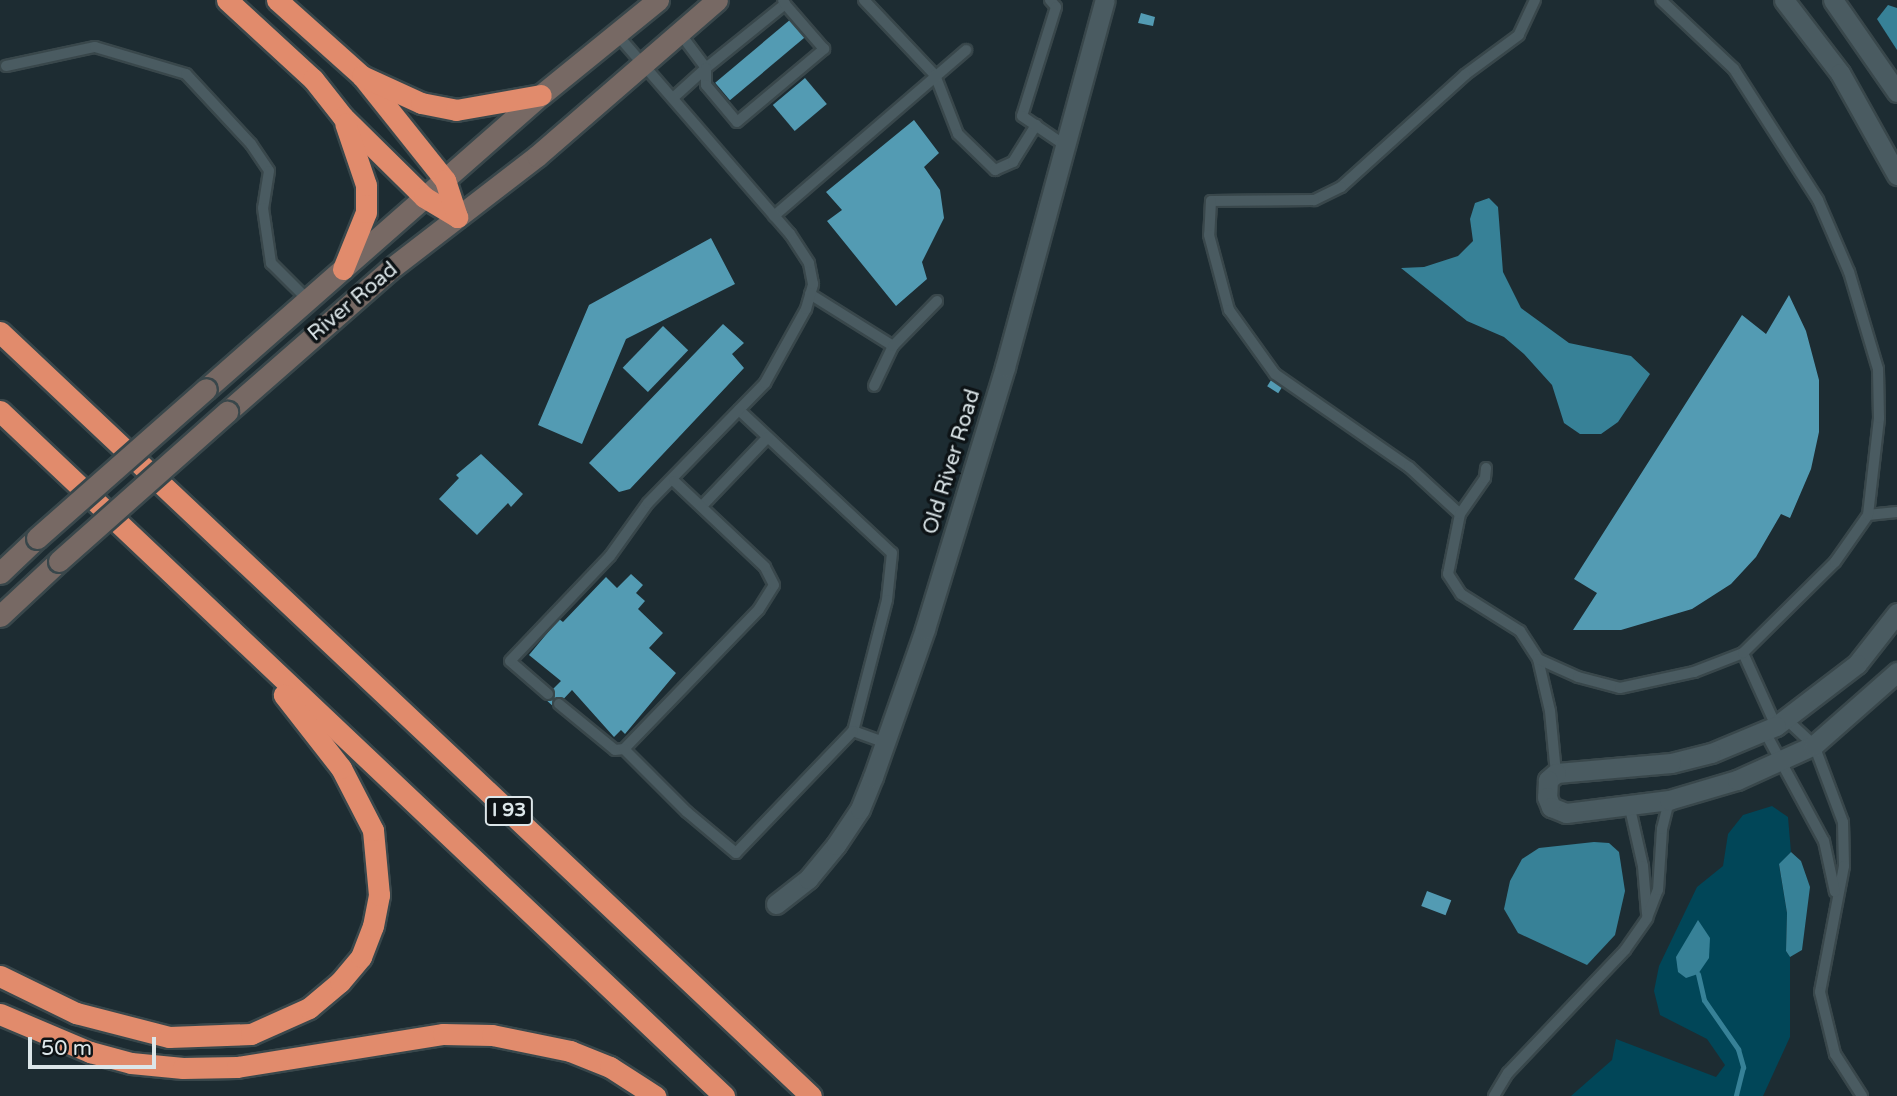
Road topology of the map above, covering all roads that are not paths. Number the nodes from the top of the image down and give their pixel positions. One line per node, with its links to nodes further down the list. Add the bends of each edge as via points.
1 (226, 0): 24 (highway, via 313,79)
2 (276, 0): 20 (highway)
3 (658, 0): 14 (main road, River Road)
4 (717, 0): 13 (main road, River Road)
5 (864, 0): 19 (lane)
6 (1050, 0): 25 (lane, via 1056,8 1022,116)
7 (1105, 0): 26 (street, Old River Road)
8 (1535, 0): 48 (lane, via 1519,36 1465,75 1341,187 1314,200 1211,201 1209,235 1229,310 1275,374 1409,467)
9 (1661, 0): 49 (lane, via 1734,69 1818,200 1849,272 1878,369 1879,418)
10 (1784, 0): 27 (street, via 1840,73)
11 (1833, 0): 21 (street)
12 (784, 2): 18 (lane); 18 (lane, via 824,50 737,122 706,85)
13 (679, 31): 16 (main road, River Road); 18 (lane)
14 (616, 33): 16 (lane); 22 (main road, River Road)
15 (966, 50): 19 (lane)
16 (641, 64): 23 (lane); 31 (main road, River Road, via 537,156)
17 (6, 66): 34 (lane, via 95,47 186,74 251,144 269,171 263,208 271,263)
18 (706, 68): 23 (lane)
19 (934, 75): 25 (lane, via 958,134 995,170 1013,162); 30 (lane)
20 (362, 76): 22 (highway, via 421,103 456,110); 28 (highway)
21 (1897, 92)
22 (541, 95): 28 (main road, River Road)
23 (673, 98): 30 (lane)
24 (343, 117): 29 (highway); 32 (highway, via 366,185 366,219)
25 (1036, 125): 26 (lane)
26 (1066, 146): 61 (street, Old River Road, via 925,629)
27 (1897, 175)
28 (445, 180): 29 (main road, River Road); 31 (highway)
29 (424, 197): 31 (highway); 32 (main road, River Road)
30 (774, 216): 33 (lane, via 808,263)
31 (457, 217): 52 (main road, River Road, bridge, via 227,412)
32 (344, 269): 34 (main road, River Road)
33 (810, 294): 38 (lane); 41 (lane, via 765,383)
34 (307, 299): 50 (main road, River Road, bridge)
35 (937, 301): 38 (lane)
36 (0, 316): 40 (highway)
37 (0, 331): 40 (highway, I 93)
38 (893, 346): 39 (lane)
39 (874, 386)
40 (71, 398): 75 (highway, I 93)
41 (739, 410): 43 (lane); 45 (lane)
42 (0, 411): 53 (highway, I 93)
43 (768, 437): 46 (lane); 60 (lane, via 892,553 887,600)
44 (1486, 468): 48 (lane, via 1485,478)
45 (674, 481): 46 (lane); 57 (lane, via 648,503 610,556 510,661)
46 (702, 506): 63 (lane, via 765,567 774,585 759,609)
47 (1897, 512): 49 (lane)
48 (1460, 514): 55 (lane, via 1448,574 1461,594 1520,631)
49 (1868, 515): 54 (lane, via 1835,562)
50 (0, 573)
51 (1897, 613): 59 (street, via 1857,663)
52 (0, 616)
53 (247, 646): 71 (highway, via 341,768 373,830 379,895 361,957 330,991 283,1023 251,1034 213,1037 169,1037 125,1028 35,997); 74 (highway, I 93)
54 (1743, 653): 55 (lane, via 1694,672 1620,688 1578,677); 59 (lane)
55 (1538, 659): 65 (lane, via 1550,711)
56 (1897, 672): 62 (street)
57 (548, 694)
58 (559, 704): 63 (lane, via 615,750)
59 (1776, 726): 62 (lane); 64 (lane); 65 (street, via 1671,763)
60 (853, 731): 61 (lane); 63 (lane, via 736,853)
61 (884, 742): 69 (street, Old River Road, via 860,809 836,845 808,878)
62 (1814, 745): 64 (street); 68 (lane, via 1843,822 1844,866)
63 (624, 749)
64 (1783, 763): 66 (street); 68 (lane, via 1824,841)
65 (1556, 773): 67 (street, via 1548,780 1551,807 1566,813)
66 (1669, 800): 67 (street); 70 (lane, via 1658,890)
67 (1629, 804): 70 (lane, via 1643,866)
68 (1836, 897): 77 (lane, via 1820,992 1835,1054)
69 (776, 904)
70 (1647, 918): 76 (lane, via 1625,950 1508,1073)
71 (0, 976)
72 (0, 1014): 73 (highway, via 90,1052 131,1063 183,1068 237,1066 443,1034 492,1035 570,1051 610,1067)
73 (655, 1096)
74 (724, 1096)
75 (811, 1096)
76 (1494, 1096)
77 (1862, 1096)

